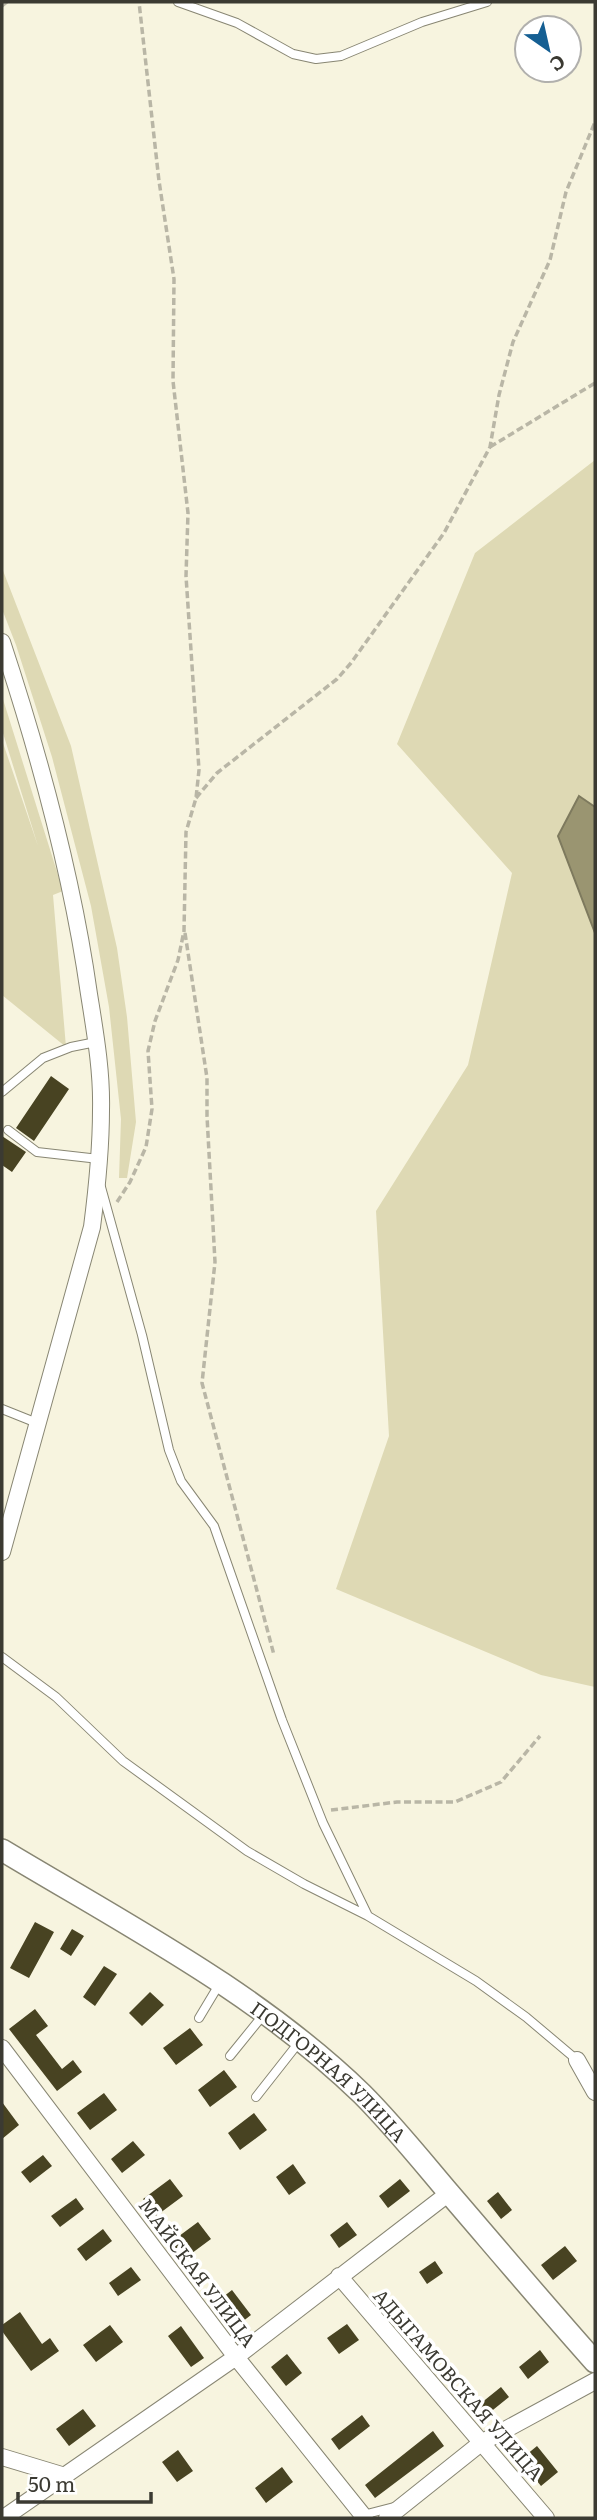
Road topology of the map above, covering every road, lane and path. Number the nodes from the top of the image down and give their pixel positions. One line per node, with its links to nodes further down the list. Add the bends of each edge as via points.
1 (7, 2): 5 (path)
2 (139, 2): 10 (path, via 174,279 173,381 188,513 186,576 199,770)
3 (178, 2): 4 (lane, via 237,23 293,54 316,59 341,56 422,22)
4 (487, 2)
5 (2, 6)
6 (595, 122): 8 (path, via 566,192 550,260 513,342)
7 (595, 383): 8 (path)
8 (490, 447): 10 (path, via 444,533 351,663 337,679 216,773)
9 (2, 642): 12 (street, via 70,879)
10 (196, 798): 11 (path, via 186,832)
11 (184, 931): 16 (path, via 148,1051 152,1109 146,1147); 20 (path, via 207,1078 215,1262 202,1383)
12 (96, 1042): 13 (lane, via 43,1058); 15 (street, via 102,1108)
13 (2, 1092)
14 (8, 1130): 15 (lane, via 37,1152)
15 (99, 1166): 16 (lane); 18 (street, via 92,1227)
16 (108, 1215): 23 (lane, via 169,1450 181,1481 214,1526)
17 (2, 1409): 18 (lane)
18 (37, 1423): 19 (street)
19 (2, 1549)
20 (274, 1655)
21 (2, 1657): 25 (lane, via 56,1697 123,1761 247,1851)
22 (540, 1736): 23 (path, via 501,1782 455,1802 397,1802)
23 (318, 1811): 25 (lane)
24 (2, 1850): 26 (street, ПОДГОРНАЯ УЛИЦА)
25 (368, 1916): 32 (lane, via 476,1981)
26 (220, 1983): 27 (street, ПОДГОРНАЯ УЛИЦА); 28 (lane)
27 (264, 2014): 29 (street, ПОДГОРНАЯ УЛИЦА); 31 (lane)
28 (199, 2018)
29 (300, 2041): 34 (lane); 35 (street, ПОДГОРНАЯ УЛИЦА, via 362,2094)
30 (2, 2048): 38 (street, МАЙСКАЯ УЛИЦА)
31 (230, 2056)
32 (577, 2060): 33 (street)
33 (595, 2092)
34 (256, 2097)
35 (449, 2193): 36 (street); 37 (street, ПОДГОРНАЯ УЛИЦА)
36 (339, 2276): 38 (street); 40 (street, АДЫГАМОВСКАЯ УЛИЦА)
37 (592, 2353)
38 (236, 2357): 42 (street); 45 (street, МАЙСКАЯ УЛИЦА)
39 (595, 2381): 40 (street)
40 (481, 2443): 44 (street); 48 (street, АДЫГАМОВСКАЯ УЛИЦА)
41 (2, 2457): 42 (street)
42 (65, 2476): 46 (street)
43 (2, 2502): 46 (street)
44 (401, 2506): 45 (lane); 47 (street)
45 (363, 2516)
46 (5, 2518)
47 (387, 2518)
48 (546, 2518)

